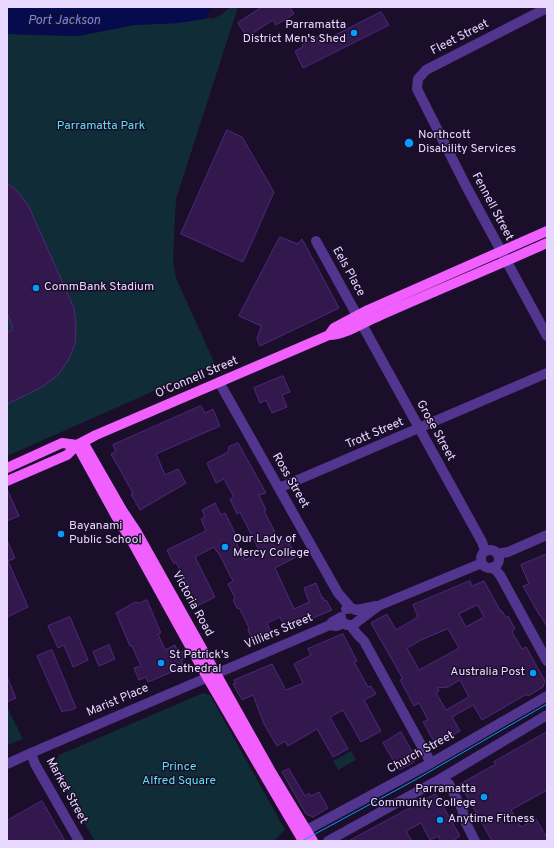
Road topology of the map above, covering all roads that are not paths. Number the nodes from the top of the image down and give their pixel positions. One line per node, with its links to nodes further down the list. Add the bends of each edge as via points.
1 (547, 8): 2 (street, Fleet Street, via 426,70 418,79)
2 (417, 89): 6 (street, Fennell Street)
3 (547, 230): 6 (main road, O'Connell Street)
4 (316, 241): 8 (street, Eels Place)
5 (547, 243): 7 (main road, O'Connell Street)
6 (501, 251): 7 (street, Fennell Street); 8 (main road, O'Connell Street)
7 (506, 261): 8 (main road, O'Connell Street); 9 (street, Fennell Street)
8 (359, 320): 11 (main road, O'Connell Street, via 337,335 329,335); 12 (street, Grose Street)
9 (547, 336)
10 (547, 373): 12 (street, Trott Street)
11 (219, 382): 13 (main road, O'Connell Street); 16 (street, Ross Street)
12 (419, 429): 16 (street, Trott Street); 18 (street, Grose Street)
13 (80, 443): 14 (main road, O'Connell Street, via 62,443); 15 (main road, O'Connell Street, via 67,454); 24 (main road, Victoria Road, via 116,516)
14 (7, 468)
15 (7, 481)
16 (279, 488): 22 (street, Ross Street)
17 (547, 536): 19 (street)
18 (485, 551): 19 (street, via 491,550); 20 (street, via 481,557)
19 (497, 554): 21 (street, via 498,563)
20 (482, 563): 21 (street, via 486,567); 22 (street)
21 (493, 567): 23 (street, via 500,575)
22 (350, 617): 24 (street, Villiers Street, via 332,622); 28 (street, via 362,631 364,640)
23 (547, 661)
24 (212, 675): 27 (street, Marist Place); 31 (main road, Victoria Road); 33 (main road, Victoria Road)
25 (547, 696): 28 (street, Church Street)
26 (547, 715): 30 (street)
27 (31, 753): 29 (street); 32 (street, Market Street)
28 (431, 763): 31 (street, Church Street)
29 (7, 764)
30 (440, 779): 35 (street); 36 (street, via 449,784)
31 (307, 830): 34 (main road, Victoria Road)
32 (79, 841)
33 (303, 841)
34 (313, 841)
35 (328, 841)
36 (475, 841)

